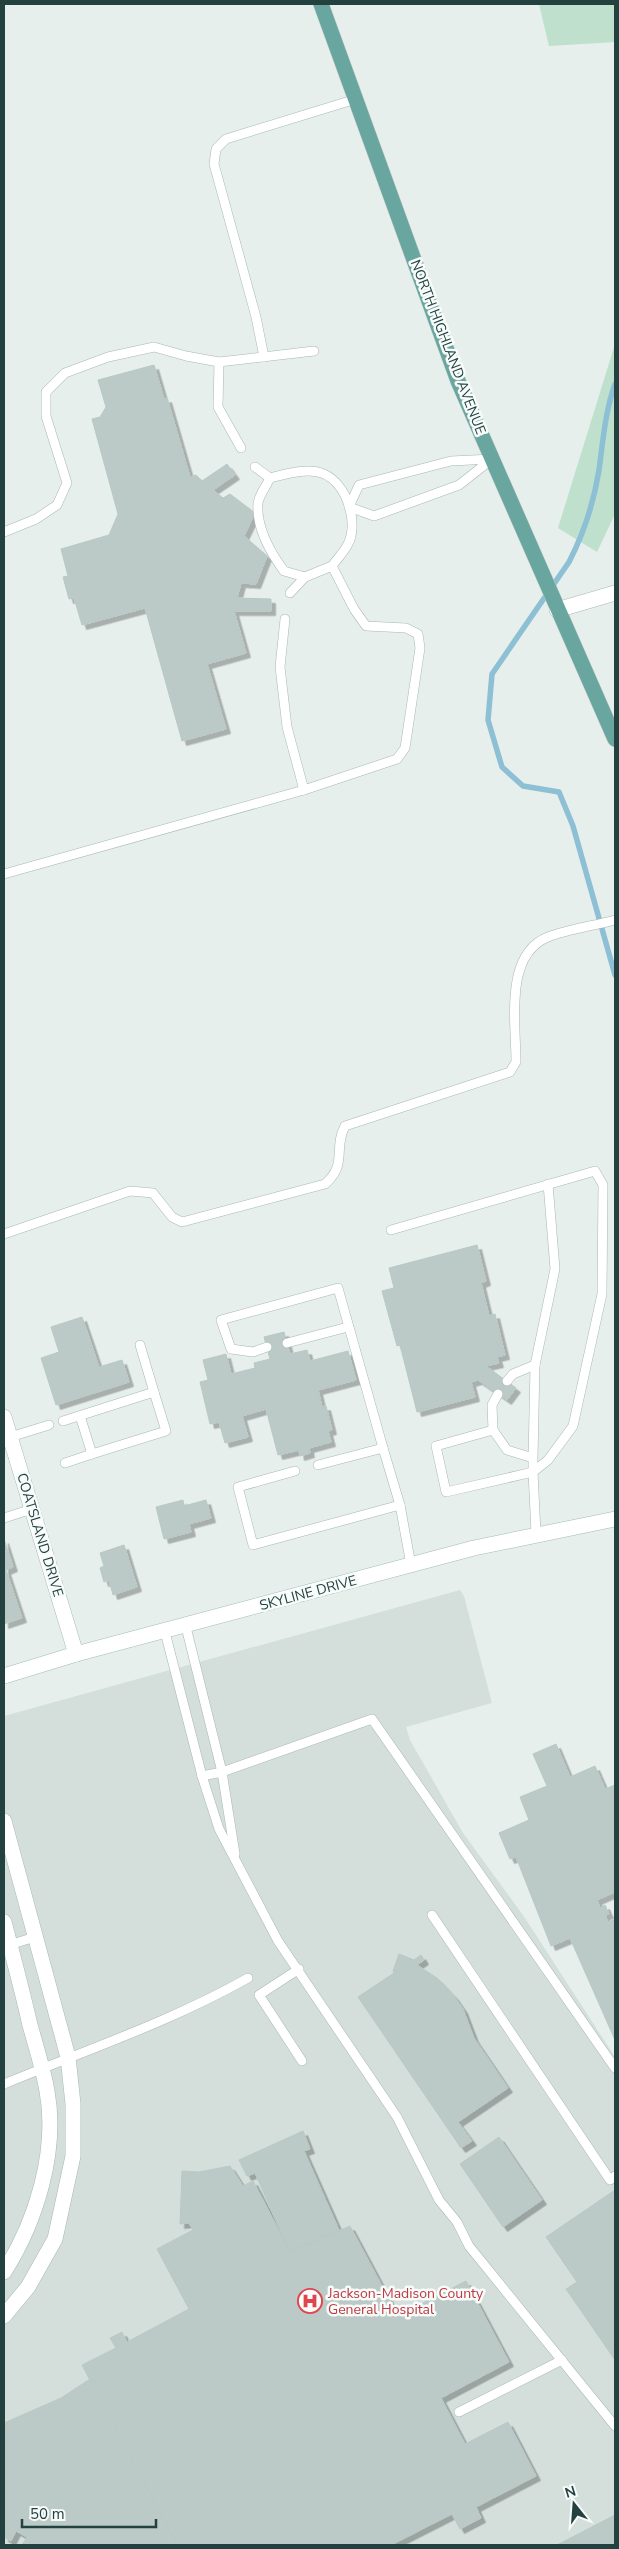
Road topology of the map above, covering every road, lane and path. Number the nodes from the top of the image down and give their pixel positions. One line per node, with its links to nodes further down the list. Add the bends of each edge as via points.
1 (321, 4): 2 (main road, NORTH HIGHLAND AVENUE)
2 (356, 100): 4 (lane, via 226,139 216,149 214,164); 7 (main road, NORTH HIGHLAND AVENUE, via 458,381)
3 (314, 351): 4 (lane)
4 (264, 357): 5 (lane)
5 (218, 362): 6 (lane, via 218,407); 11 (lane, via 154,347 108,357 65,373 46,392 46,416 67,483 57,505 36,519)
6 (241, 448)
7 (492, 460): 10 (lane, via 459,485 374,516); 10 (lane, via 451,462 359,485); 16 (main road, NORTH HIGHLAND AVENUE)
8 (255, 467): 9 (lane)
9 (270, 478): 10 (lane, via 300,471 324,474 342,488); 13 (lane, via 258,501 261,526 270,552 284,571)
10 (349, 507): 12 (lane, via 353,524 348,544)
11 (4, 532)
12 (332, 566): 13 (lane); 19 (lane, via 366,626 406,628 418,634 420,648 405,748 397,759)
13 (305, 577): 14 (lane)
14 (290, 593)
15 (615, 593): 16 (street)
16 (557, 610): 18 (main road, NORTH HIGHLAND AVENUE)
17 (285, 618): 19 (lane, via 281,676 286,728)
18 (615, 739)
19 (304, 790): 20 (lane)
20 (4, 874)
21 (614, 921): 24 (lane, via 547,937 527,950 516,978 516,1062 510,1072 345,1126 340,1134 336,1175 325,1184 182,1222 172,1217 153,1193 130,1191)
22 (548, 1184): 23 (lane); 29 (lane, via 554,1269); 45 (lane, via 594,1171 603,1185 602,1294 573,1426 548,1460)
23 (391, 1230)
24 (4, 1234)
25 (348, 1326): 26 (lane); 28 (lane, via 338,1288 221,1320 231,1349 252,1352); 39 (lane)
26 (287, 1343)
27 (140, 1345): 31 (lane)
28 (267, 1348)
29 (534, 1365): 30 (lane, via 512,1374); 41 (lane)
30 (507, 1381)
31 (154, 1392): 34 (lane); 40 (lane, via 166,1431)
32 (498, 1394): 37 (lane, via 492,1405)
33 (4, 1416): 38 (street, COATSLAND DRIVE)
34 (80, 1416): 35 (lane); 40 (lane)
35 (63, 1421)
36 (49, 1425): 38 (lane)
37 (493, 1430): 41 (lane, via 507,1450); 45 (lane, via 436,1446 446,1492)
38 (10, 1437): 47 (street, COATSLAND DRIVE)
39 (383, 1448): 43 (lane); 46 (lane)
40 (92, 1454): 42 (lane)
41 (534, 1458): 45 (lane)
42 (65, 1463)
43 (318, 1465)
44 (295, 1472): 46 (lane, via 238,1487 253,1545)
45 (533, 1472): 50 (lane)
46 (400, 1504): 51 (lane)
47 (32, 1509): 48 (lane); 54 (street, COATSLAND DRIVE)
48 (4, 1518)
49 (615, 1519): 50 (street, SKYLINE DRIVE)
50 (536, 1533): 51 (street, SKYLINE DRIVE)
51 (411, 1565): 52 (street, SKYLINE DRIVE)
52 (186, 1626): 53 (street, SKYLINE DRIVE); 56 (lane)
53 (165, 1632): 54 (street, SKYLINE DRIVE); 57 (lane)
54 (76, 1654): 55 (street, SKYLINE DRIVE)
55 (4, 1676)
56 (222, 1772): 57 (lane); 59 (lane); 69 (lane, via 372,1719)
57 (202, 1776): 59 (lane, via 219,1829)
58 (4, 1821): 62 (street)
59 (236, 1860): 64 (lane, via 278,1940)
60 (432, 1915): 71 (lane, via 610,2180)
61 (4, 1922): 63 (street)
62 (35, 1937): 63 (lane); 66 (street)
63 (7, 1946): 68 (street)
64 (299, 1969): 67 (lane, via 259,1996); 74 (lane, via 397,2117 439,2200 457,2222 468,2246)
65 (248, 1978): 66 (lane, via 203,2003 110,2043)
66 (68, 2057): 68 (lane); 73 (street, via 73,2104 73,2156 55,2240 28,2286)
67 (302, 2061)
68 (42, 2068): 70 (lane); 72 (street, via 48,2093 46,2161 38,2201 22,2242)
69 (615, 2068)
70 (4, 2084)
71 (615, 2176)
72 (4, 2272)
73 (4, 2316)
74 (562, 2360): 75 (lane); 76 (lane)
75 (459, 2412)
76 (615, 2426)

